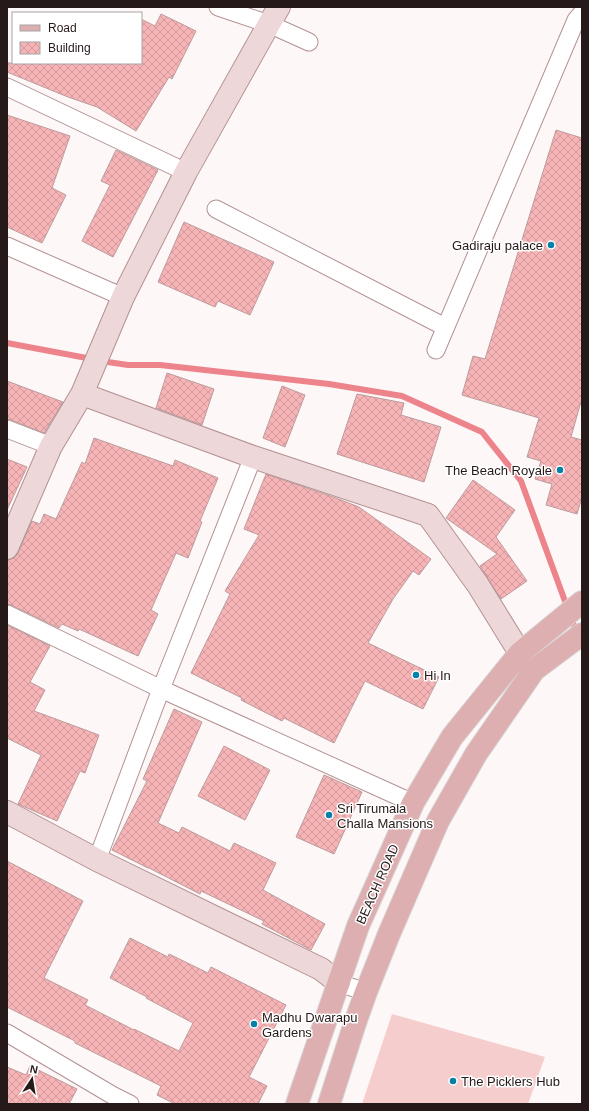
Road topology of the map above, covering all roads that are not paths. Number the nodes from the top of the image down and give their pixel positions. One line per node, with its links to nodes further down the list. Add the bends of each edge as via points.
1 (218, 7): 3 (street)
2 (582, 13): 10 (street, via 576,20)
3 (274, 16): 4 (street); 6 (street)
4 (309, 42)
5 (7, 87): 6 (street)
6 (186, 172): 9 (street)
7 (216, 209): 10 (street)
8 (7, 246): 9 (street)
9 (123, 297): 12 (street)
10 (445, 327): 11 (street)
11 (436, 350)
12 (82, 394): 14 (street); 15 (street)
13 (7, 429): 14 (street)
14 (51, 446): 16 (street)
15 (253, 457): 20 (street, via 428,515 478,584); 21 (street)
16 (7, 548)
17 (582, 602): 20 (main road, BEACH ROAD)
18 (7, 614): 21 (street)
19 (582, 634): 26 (main road, via 534,670 476,754 438,821)
20 (520, 653): 22 (main road, BEACH ROAD, via 452,737)
21 (161, 689): 22 (street); 24 (street)
22 (413, 803): 25 (main road, BEACH ROAD, via 358,926)
23 (7, 812): 24 (street)
24 (97, 860): 25 (street, via 321,969)
25 (339, 982): 26 (street); 30 (main road, BEACH ROAD)
26 (366, 992): 31 (main road)
27 (7, 1033): 28 (street)
28 (110, 1100): 29 (street)
29 (130, 1104)
30 (297, 1104)
31 (328, 1104)

